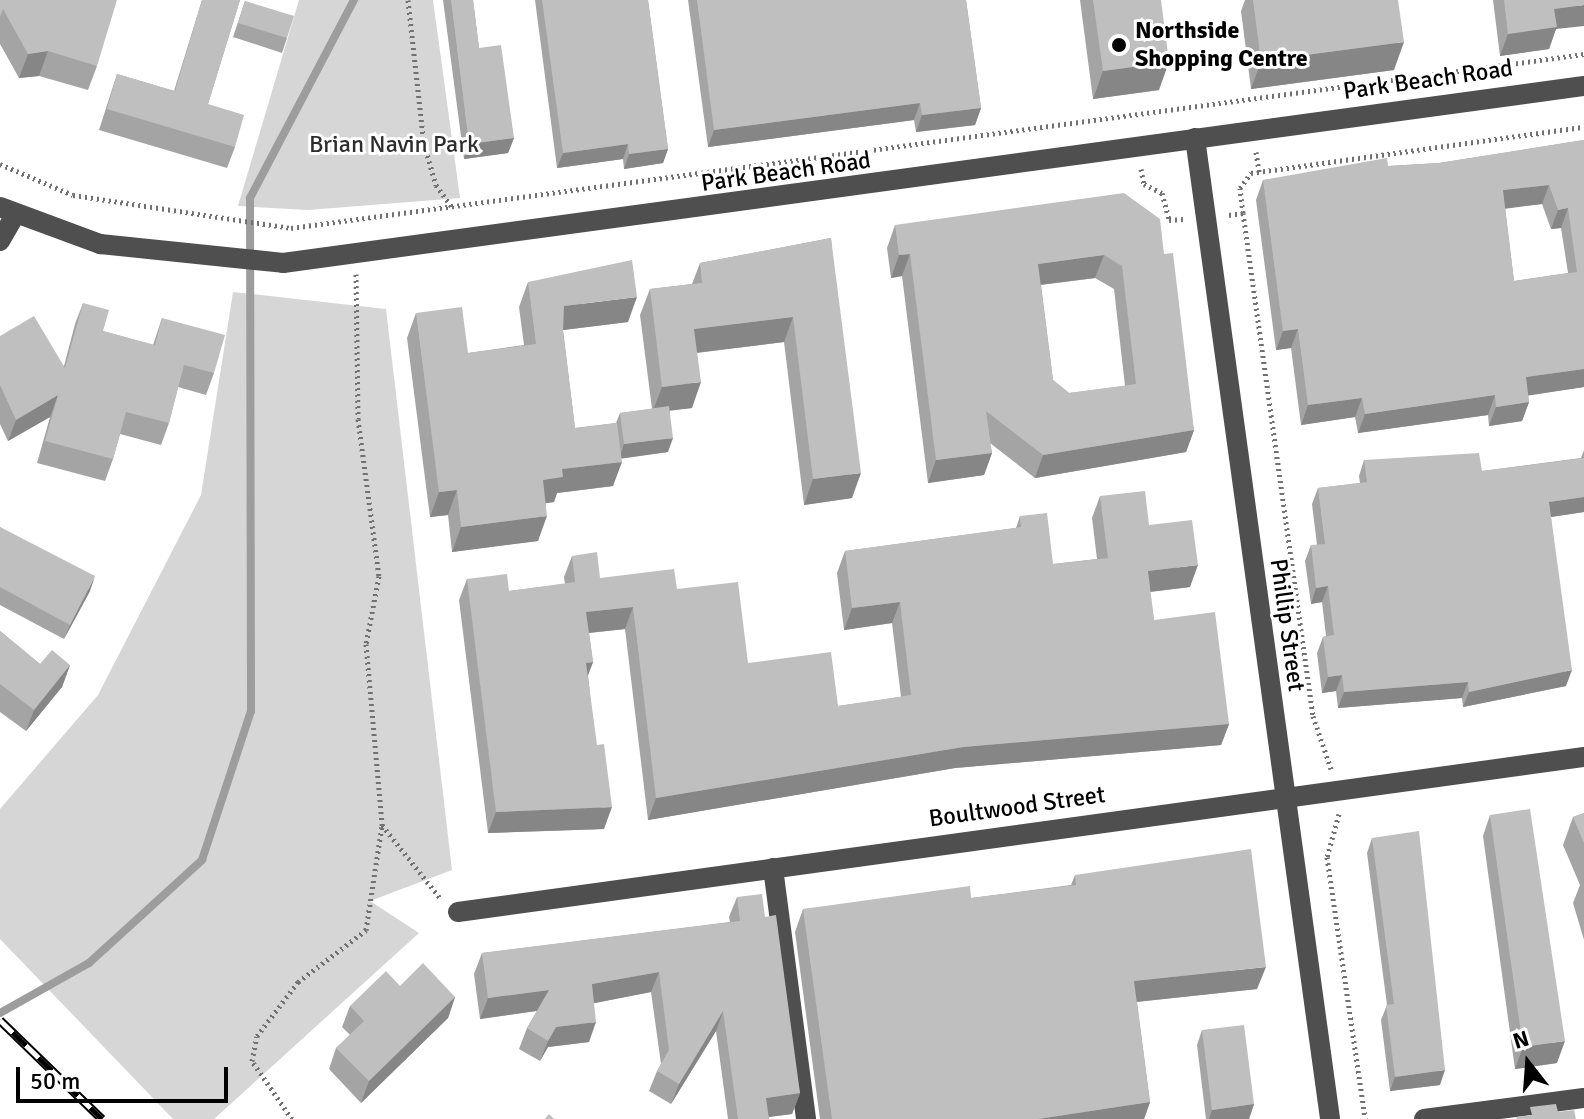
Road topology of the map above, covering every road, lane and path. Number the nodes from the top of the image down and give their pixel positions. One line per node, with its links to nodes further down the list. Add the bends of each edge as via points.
1 (408, 0): 10 (path, via 424,144 436,185)
2 (1584, 54): 10 (path)
3 (1584, 86): 5 (street, Park Beach Road)
4 (1584, 127): 9 (path)
5 (1195, 138): 11 (street, Park Beach Road, via 283,263 100,244); 19 (street, Phillip Street)
6 (1257, 160): 9 (path)
7 (0, 164): 10 (path, via 73,195 230,224 269,227)
8 (1141, 166): 14 (path, via 1144,184 1162,193 1169,220)
9 (1259, 172): 12 (path, via 1240,188)
10 (453, 209)
11 (8, 211): 15 (street)
12 (1243, 213): 13 (path); 18 (path, via 1313,716)
13 (1234, 215)
14 (1184, 219)
15 (0, 241)
16 (357, 281): 21 (path, via 358,419 379,576 366,644)
17 (1584, 757): 19 (street, Boultwood Street)
18 (1333, 776)
19 (1284, 796): 22 (street, Boultwood Street); 28 (street, Phillip Street)
20 (1339, 816): 29 (path, via 1327,857)
21 (382, 825): 23 (path); 26 (path, via 366,930 298,982 257,1036 252,1061)
22 (773, 868): 24 (street, Boultwood Street); 27 (street)
23 (423, 885)
24 (458, 912)
25 (1584, 1098): 30 (street)
26 (292, 1119)
27 (806, 1119)
28 (1330, 1119)
29 (1365, 1119)
30 (1424, 1119)

